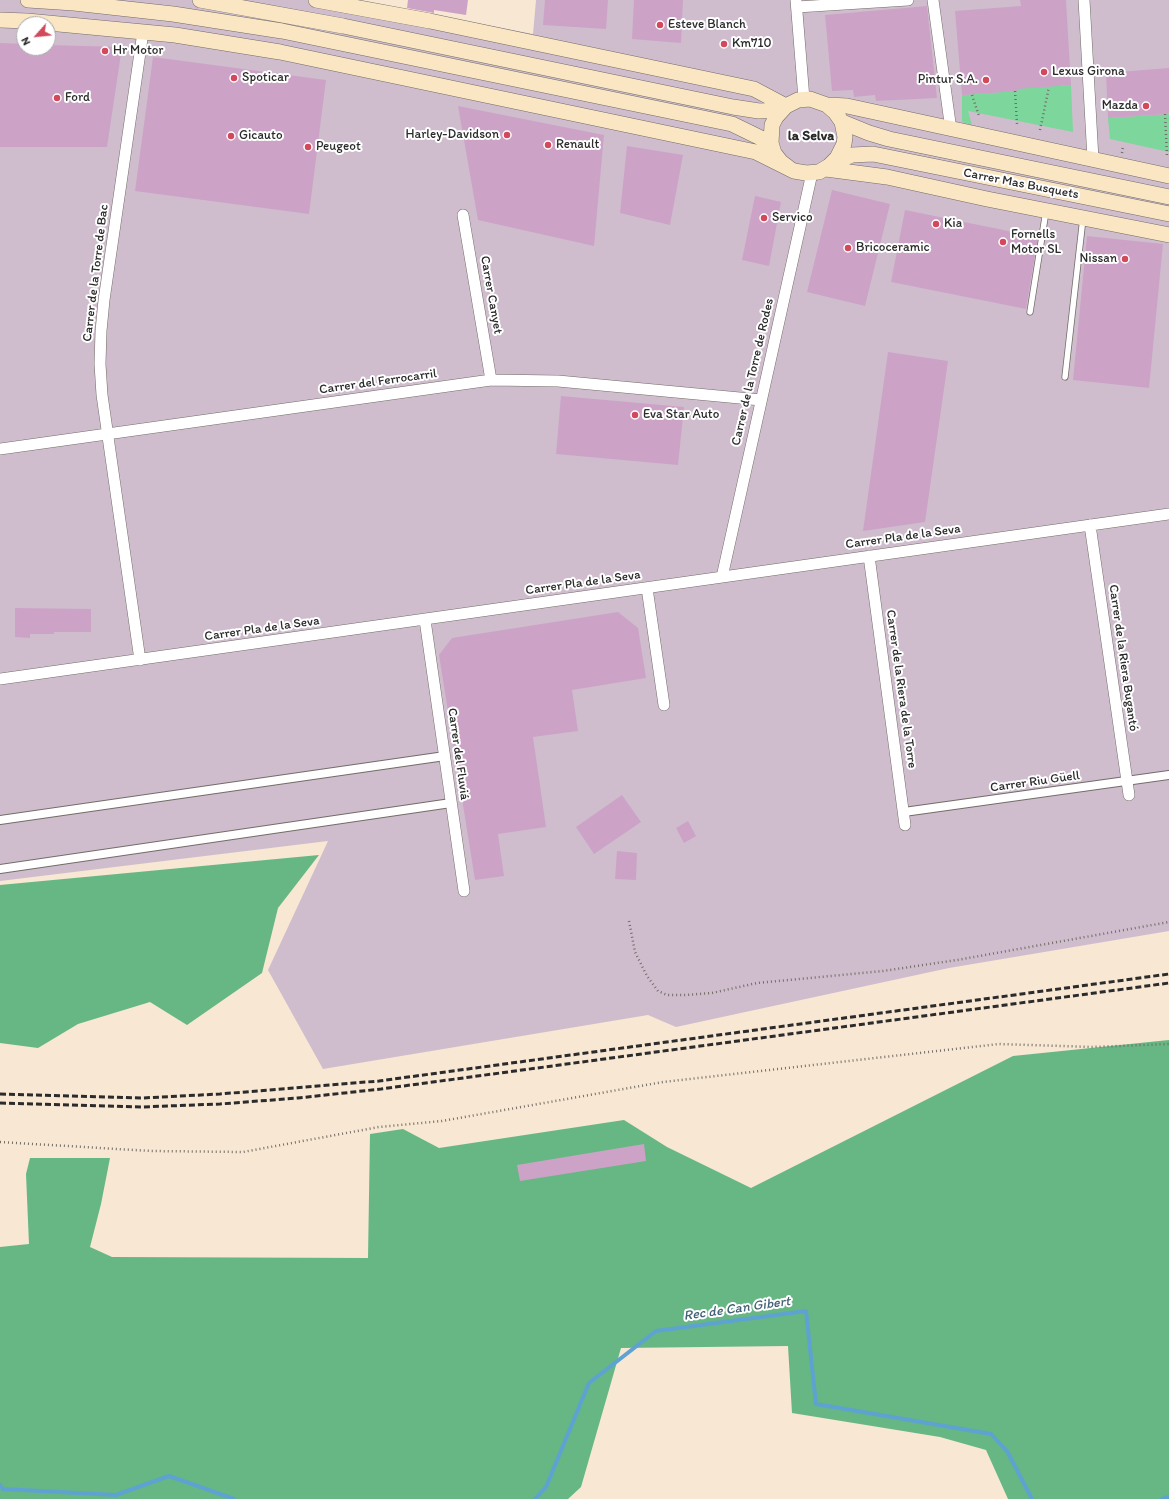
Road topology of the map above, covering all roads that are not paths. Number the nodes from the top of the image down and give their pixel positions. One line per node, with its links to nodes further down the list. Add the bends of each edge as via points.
1 (28, 0): 15 (main road, via 173,14 282,31 732,124)
2 (200, 0): 12 (main road, via 343,26 759,111)
3 (316, 0): 12 (main road, via 430,21 754,89)
4 (908, 0): 7 (street)
5 (933, 0): 14 (street)
6 (1084, 0): 16 (street)
7 (796, 4): 10 (street)
8 (0, 20): 9 (main road)
9 (143, 32): 17 (main road, via 280,52 606,119 756,152); 30 (street, Carrer de la Torre de Bac, via 101,331 102,395)
10 (804, 99): 11 (main road, via 816,100); 12 (main road)
11 (827, 105): 13 (main road, via 836,112); 14 (main road, via 847,106)
12 (783, 108): 15 (main road, via 772,125)
13 (842, 122): 18 (main road, via 844,144 837,158); 20 (main road, via 889,139)
14 (951, 130): 16 (main road)
15 (771, 143): 17 (main road, via 774,153)
16 (1093, 160): 19 (main road)
17 (789, 168): 18 (main road, via 800,173)
18 (823, 169): 21 (main road, via 887,177); 22 (main road, Carrer Mas Busquets, via 852,155 873,154); 29 (street, Carrer de la Torre de Rodes)
19 (1169, 176)
20 (1169, 197)
21 (1046, 210): 24 (main road); 26 (lane)
22 (1169, 214)
23 (463, 215): 28 (street, Carrer Canyet)
24 (1083, 218): 25 (main road); 27 (lane)
25 (1169, 235)
26 (1030, 312)
27 (1065, 377)
28 (491, 380): 29 (street, Carrer del Ferrocarril, via 558,381); 30 (street, Carrer del Ferrocarril)
29 (761, 400): 35 (street, Carrer de la Torre de Rodes)
30 (108, 434): 31 (street, Carrer del Ferrocarril); 38 (street, Carrer de la Torre de Bac)
31 (0, 449)
32 (1169, 514): 33 (street, Carrer Pla de la Seva)
33 (1090, 525): 34 (street, Carrer Pla de la Seva); 43 (street, Carrer de la Riera Bugantó)
34 (869, 556): 35 (street, Carrer Pla de la Seva); 46 (street, Carrer de la Riera de la Torre)
35 (722, 577): 36 (street, Carrer Pla de la Seva)
36 (647, 588): 37 (street, Carrer Pla de la Seva); 40 (street)
37 (425, 620): 38 (street, Carrer Pla de la Seva); 41 (street, Carrer del Fluviá)
38 (140, 660): 39 (street, Carrer Pla de la Seva)
39 (0, 679)
40 (664, 705)
41 (445, 756): 45 (street, Carrer del Fluviá); 47 (street)
42 (1169, 775): 43 (street, Carrer Riu Güell)
43 (1127, 781): 44 (street, Carrer de la Riera Bugantó); 46 (street, Carrer Riu Güell)
44 (1129, 795)
45 (451, 803): 49 (street); 50 (street, Carrer del Fluviá)
46 (904, 812): 48 (street, Carrer de la Riera de la Torre)
47 (0, 820)
48 (905, 825)
49 (0, 869)
50 (464, 891)

